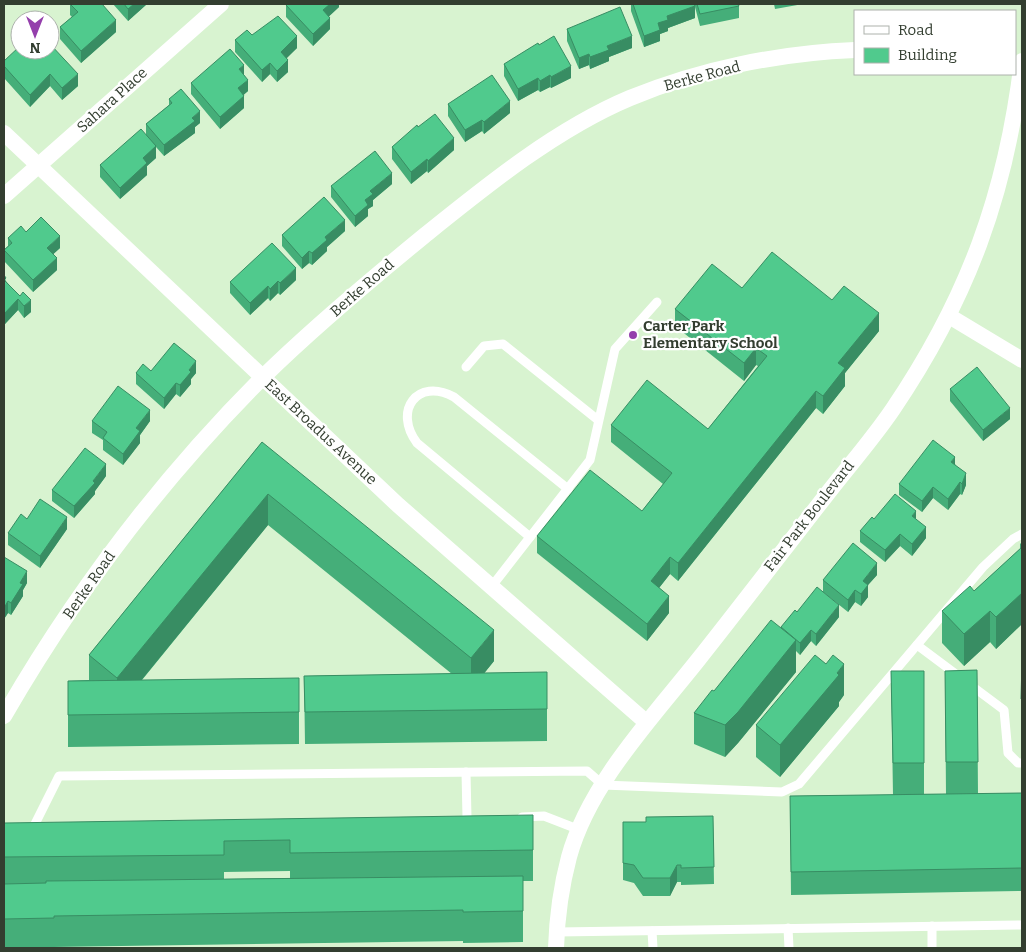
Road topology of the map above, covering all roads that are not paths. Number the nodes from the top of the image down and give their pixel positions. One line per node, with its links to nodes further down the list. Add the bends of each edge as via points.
1 (221, 4): 5 (street, Sahara Place)
2 (854, 50): 11 (street, Berke Road, via 771,58 690,76 627,99 580,125 464,204 375,276)
3 (1022, 61): 8 (street, Fair Park Boulevard, via 1016,117 1003,172 975,259)
4 (4, 133): 5 (street, East Broadus Avenue)
5 (37, 167): 6 (street, Sahara Place); 11 (street, East Broadus Avenue)
6 (4, 196)
7 (657, 302): 12 (lane, via 615,349)
8 (949, 316): 9 (street); 19 (street, Fair Park Boulevard, via 893,409)
9 (1022, 360)
10 (466, 367): 12 (lane, via 484,346 503,344)
11 (264, 377): 16 (street, East Broadus Avenue, via 398,504); 18 (street, Berke Road, via 194,449 110,554)
12 (598, 420): 13 (lane, via 590,460)
13 (568, 489): 15 (lane); 15 (lane, via 454,397 426,391 411,403 407,423 417,443)
14 (1022, 534): 17 (lane, via 983,567)
15 (530, 537): 16 (lane)
16 (492, 586): 19 (street, East Broadus Avenue)
17 (917, 645): 20 (lane, via 1004,710 1008,753); 22 (lane, via 799,784 782,792)
18 (4, 716)
19 (646, 722): 22 (street, Fair Park Boulevard)
20 (1022, 763)
21 (466, 772): 22 (lane, via 587,771); 24 (lane, via 472,818); 25 (lane, via 59,776 33,828)
22 (603, 785): 26 (street, Fair Park Boulevard)
23 (515, 817): 26 (lane, via 544,816)
24 (457, 818)
25 (43, 828)
26 (580, 830): 31 (street, Fair Park Boulevard, via 567,863)
27 (1022, 925): 28 (lane)
28 (932, 926): 29 (lane); 34 (lane)
29 (788, 928): 30 (lane); 33 (lane)
30 (652, 931): 31 (lane); 32 (lane)
31 (556, 940)
32 (653, 948)
33 (789, 948)
34 (932, 948)

